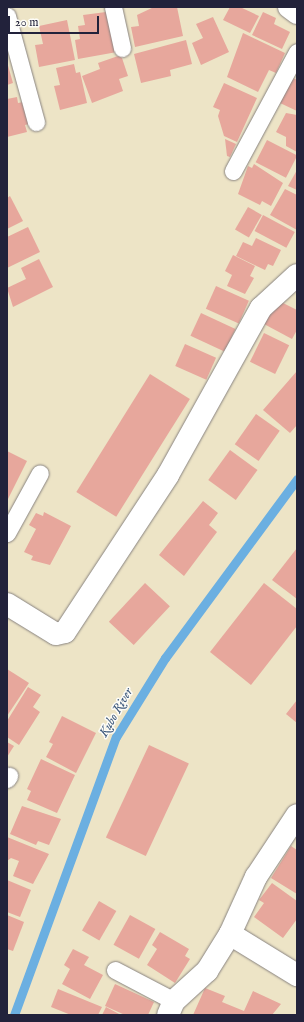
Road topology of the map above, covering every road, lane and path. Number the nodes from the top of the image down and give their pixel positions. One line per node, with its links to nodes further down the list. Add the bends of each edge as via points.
1 (113, 7): 5 (lane)
2 (290, 7): 3 (street)
3 (297, 13)
4 (7, 16): 7 (lane)
5 (122, 48)
6 (297, 52): 8 (lane)
7 (36, 122)
8 (233, 171)
9 (297, 275): 12 (street, via 261,308 168,475 65,632 56,634)
10 (40, 473): 11 (lane)
11 (7, 533)
12 (7, 604)
13 (297, 815): 14 (street, via 256,877)
14 (230, 934): 16 (street); 17 (street, via 207,971)
15 (115, 970): 17 (lane)
16 (297, 975)
17 (171, 1008)

